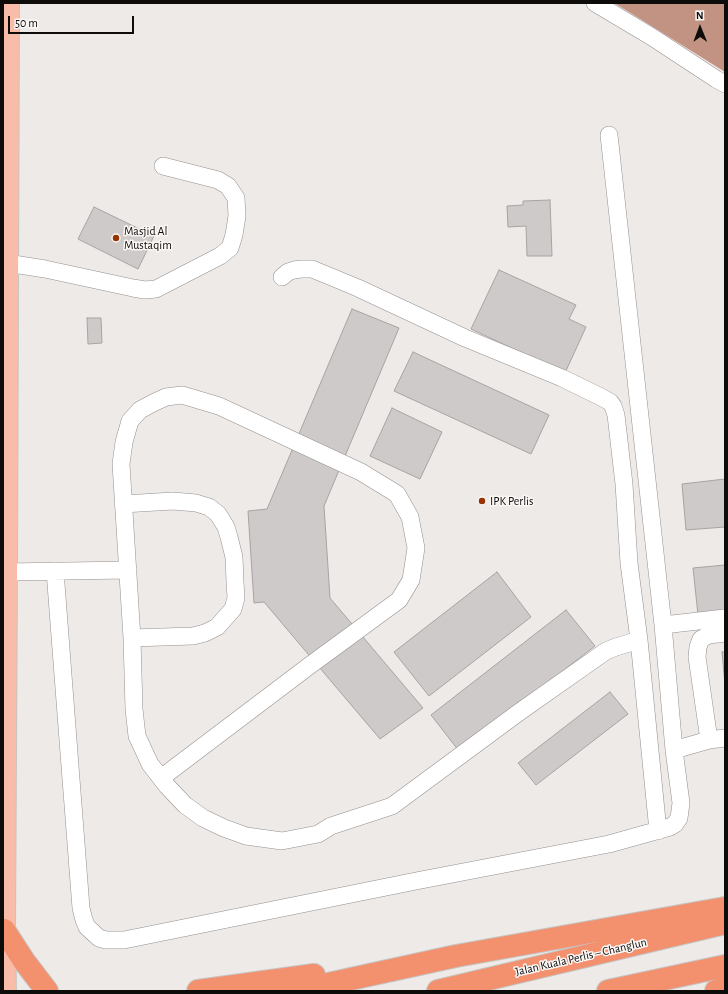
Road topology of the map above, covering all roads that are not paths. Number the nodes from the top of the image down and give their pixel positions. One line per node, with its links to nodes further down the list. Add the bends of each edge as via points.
1 (8, 3): 6 (main road)
2 (595, 3): 3 (street)
3 (725, 84)
4 (609, 135): 13 (street)
5 (162, 166): 6 (street, via 218,180 228,186 236,198 234,236 230,248 220,256 156,289 145,290)
6 (7, 262): 10 (main road)
7 (282, 277): 16 (street, via 294,270 312,269 465,338 562,378 610,402 616,415 629,563)
8 (123, 504): 9 (street); 15 (street, via 173,501 208,507 218,514 226,527 234,557 236,598 233,609 217,626 193,636); 19 (street, via 121,464 130,421 140,410 153,403 166,397 182,396 219,406 361,472 397,494 410,517 416,548 412,580 399,600)
9 (128, 570): 11 (street); 15 (street)
10 (6, 572): 11 (street); 23 (main road)
11 (55, 572): 20 (street, via 81,908 87,927 99,938 124,940 609,844)
12 (725, 618): 13 (street)
13 (663, 625): 18 (street)
14 (725, 632): 17 (street, via 701,639 697,657)
15 (132, 638): 19 (street, via 137,736 150,764)
16 (639, 640): 19 (street, via 606,651 392,806 331,826 318,834 282,841 246,836 203,818 185,804); 20 (street)
17 (717, 739): 18 (street)
18 (674, 750): 20 (street, via 680,803 679,818 670,828)
19 (161, 778)
20 (658, 831)
21 (725, 908): 24 (highway)
22 (725, 923): 31 (highway, Jalan Kuala Perlis – Changlun)
23 (4, 930): 27 (main road); 28 (highway)
24 (456, 956): 29 (highway); 30 (highway)
25 (725, 966): 32 (highway)
26 (725, 988): 33 (highway)
27 (5, 991)
28 (47, 991)
29 (198, 991)
30 (296, 991)
31 (438, 991)
32 (608, 991)
33 (716, 991)

